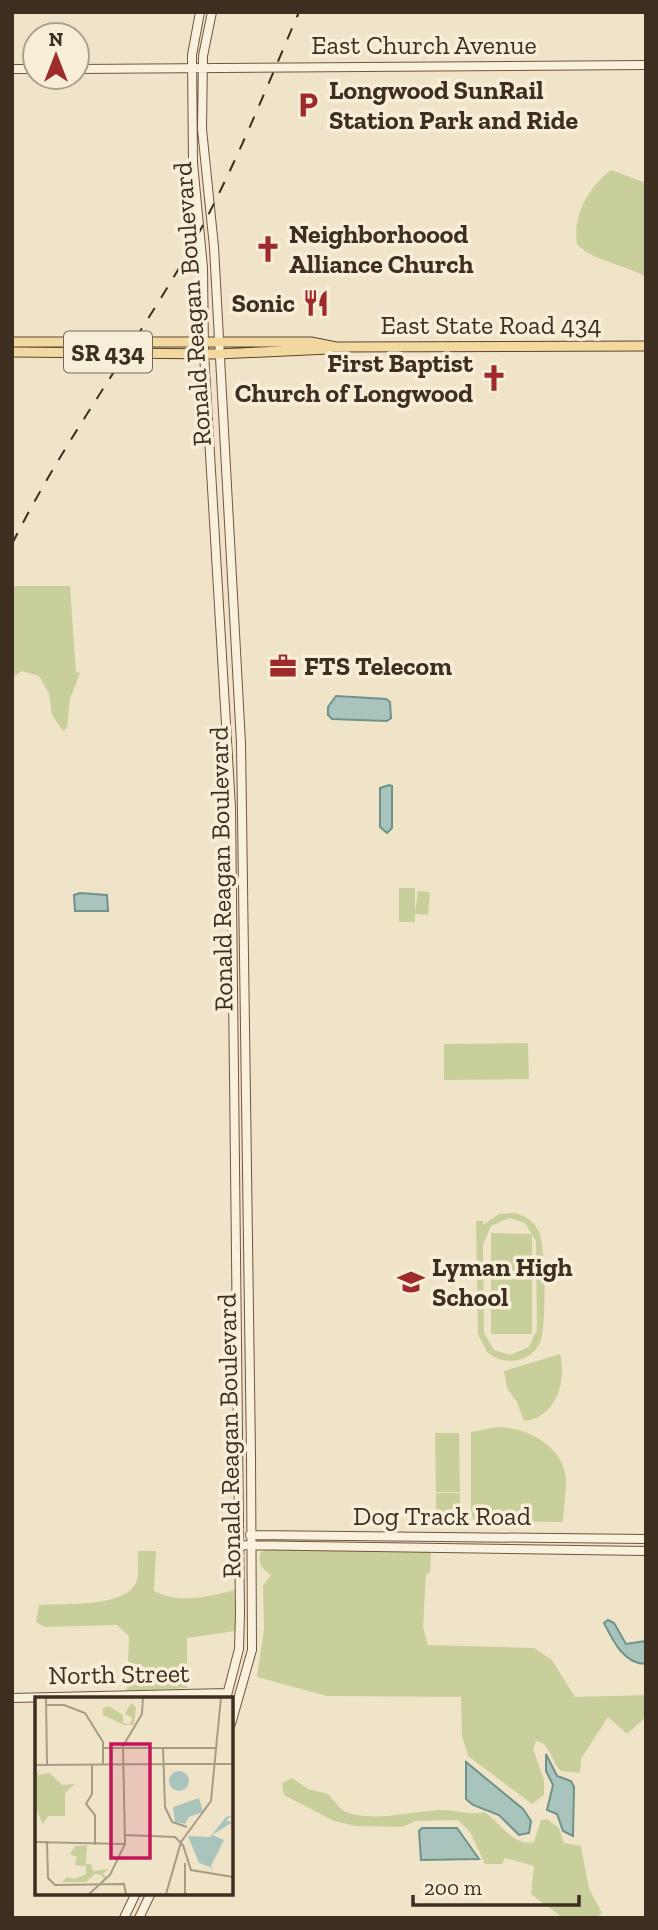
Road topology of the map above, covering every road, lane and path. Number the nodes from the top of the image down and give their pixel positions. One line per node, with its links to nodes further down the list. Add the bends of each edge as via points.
1 (200, 12): 4 (main road, Ronald Reagan Boulevard)
2 (212, 12): 5 (main road, Ronald Reagan Boulevard)
3 (646, 65): 5 (main road, East Church Avenue)
4 (192, 68): 5 (main road, East Church Avenue); 6 (main road, East Church Avenue); 7 (main road, Ronald Reagan Boulevard)
5 (202, 68): 8 (main road, Ronald Reagan Boulevard, via 203,155 214,247)
6 (91, 69)
7 (204, 341): 8 (main road, SR 434); 9 (main road, SR 434); 13 (main road, Ronald Reagan Boulevard)
8 (217, 341): 11 (main road, East State Road 434 / SR 434, via 311,342); 14 (main road, Ronald Reagan Boulevard)
9 (12, 342)
10 (646, 346): 11 (main road, East State Road 434 / SR 434)
11 (336, 347): 14 (main road, East State Road 434 / SR 434, via 312,352)
12 (12, 352): 13 (main road, SR 434)
13 (204, 353): 14 (main road, SR 434); 15 (main road, Ronald Reagan Boulevard)
14 (218, 354): 18 (main road, Ronald Reagan Boulevard, via 243,807)
15 (205, 376): 16 (main road); 17 (main road, Ronald Reagan Boulevard, via 232,808)
16 (200, 396)
17 (238, 1395): 18 (main road); 19 (main road, Ronald Reagan Boulevard)
18 (250, 1396): 20 (main road, Ronald Reagan Boulevard)
19 (238, 1535): 20 (main road, Dog Track Road); 22 (main road, Ronald Reagan Boulevard)
20 (252, 1535): 21 (main road, Dog Track Road); 23 (main road, Ronald Reagan Boulevard)
21 (646, 1539)
22 (238, 1545): 23 (main road, Dog Track Road); 25 (main road, Ronald Reagan Boulevard, via 239,1649)
23 (252, 1546): 24 (main road, Dog Track Road); 29 (main road, Ronald Reagan Boulevard, via 252,1650)
24 (646, 1551)
25 (226, 1696): 26 (main road, North Street)
26 (119, 1697)
27 (12, 1698): 28 (main road, North Street)
28 (35, 1698)
29 (233, 1717)
30 (135, 1895): 32 (main road)
31 (150, 1895): 33 (main road)
32 (124, 1918)
33 (139, 1918)

